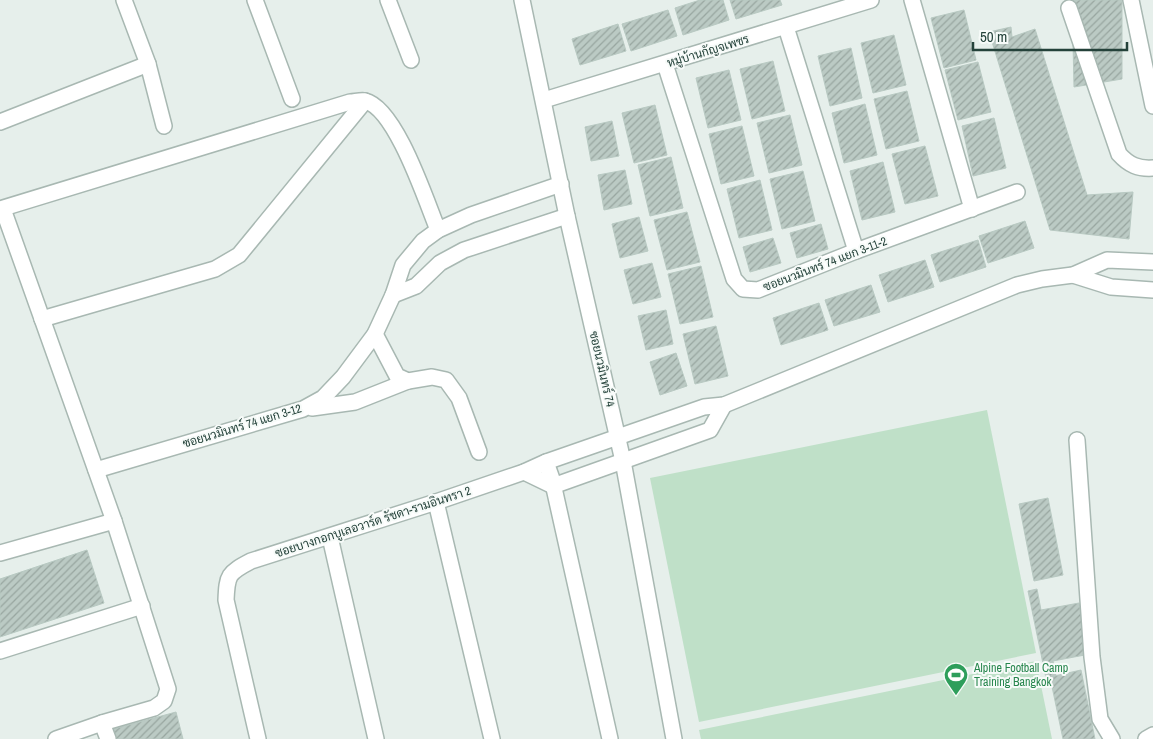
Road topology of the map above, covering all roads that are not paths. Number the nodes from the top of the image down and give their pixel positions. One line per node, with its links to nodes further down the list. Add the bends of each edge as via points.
1 (124, 0): 11 (street)
2 (255, 0): 13 (street)
3 (388, 0): 10 (street)
4 (522, 0): 14 (street, ซอยนวมินทร์ 74)
5 (871, 0): 9 (street, หมู่บ้านกัญจเพชร)
6 (912, 0): 23 (street)
7 (1132, 0): 16 (street)
8 (1069, 8): 19 (street, via 1118,154 1129,164)
9 (786, 27): 12 (street, หมู่บ้านกัญจเพชร); 26 (street)
10 (412, 60)
11 (148, 64): 17 (street); 18 (street)
12 (665, 64): 14 (street, หมู่บ้านกัญจเพชร); 26 (street, ซอยนวมินทร์ 74 แยก 3-11-2, via 734,278 743,289 758,290)
13 (292, 99)
14 (544, 100): 20 (street, ซอยนวมินทร์ 74)
15 (365, 101): 22 (street, via 350,102); 25 (street, via 377,107 398,134); 31 (street, via 239,255 215,268)
16 (1153, 106)
17 (0, 122)
18 (164, 126)
19 (1153, 168)
20 (561, 184): 24 (street, ซอยนวมินทร์ 74); 25 (street, ซอยนวมินทร์ 74 แยก 3-12)
21 (1017, 192): 23 (street, ซอยนวมินทร์ 74 แยก 3-11-2)
22 (1, 209): 31 (street)
23 (972, 209): 26 (street, ซอยนวมินทร์ 74 แยก 3-11-2)
24 (568, 216): 30 (street, via 464,250 440,263 416,286); 36 (street, ซอยนวมินทร์ 74)
25 (438, 230): 30 (street, ซอยนวมินทร์ 74 แยก 3-12, via 423,241 403,265)
26 (856, 251)
27 (1153, 262): 28 (street, via 1107,260)
28 (1073, 275): 29 (street, via 1111,287); 34 (street, ซอยบางกอกบูเลอวาร์ด รัชดา-รามอินทรา 2, via 1017,285)
29 (1153, 290)
30 (393, 295): 32 (street, ซอยนวมินทร์ 74 แยก 3-12)
31 (42, 319): 41 (street)
32 (374, 334): 33 (street, via 397,376); 35 (street, ซอยนวมินทร์ 74 แยก 3-12, via 343,377 323,398)
33 (408, 381): 35 (street, via 355,402); 38 (street, via 432,377 446,380 459,398)
34 (724, 405): 36 (street, ซอยบางกอกบูเลอวาร์ด รัชดา-รามอินทรา 2, via 704,407); 40 (street, via 710,430)
35 (303, 409): 41 (street, ซอยนวมินทร์ 74 แยก 3-12)
36 (618, 437): 39 (street, ซอยบางกอกบูเลอวาร์ด รัชดา-รามอินทรา 2); 40 (street, ซอยนวมินทร์ 74)
37 (1077, 440): 59 (street, via 1092,657 1100,719)
38 (479, 452)
39 (546, 462): 42 (street, ซอยบางกอกบูเลอวาร์ด รัชดา-รามอินทรา 2); 43 (street)
40 (623, 462): 43 (street); 58 (street, ซอยนวมินทร์ 74)
41 (96, 470): 45 (street)
42 (524, 472): 43 (street); 44 (street, ซอยบางกอกบูเลอวาร์ด รัชดา-รามอินทรา 2)
43 (553, 486): 57 (street)
44 (436, 502): 46 (street, ซอยบางกอกบูเลอวาร์ด รัชดา-รามอินทรา 2); 56 (street)
45 (114, 521): 47 (street); 48 (street)
46 (330, 537): 54 (street, ซอยบางกอกบูเลอวาร์ด รัชดา-รามอินทรา 2, via 251,561 235,569 227,580 226,600); 55 (street)
47 (0, 553)
48 (142, 606): 49 (street); 50 (street, via 168,689 164,701 154,708)
49 (0, 651)
50 (102, 723): 52 (street); 53 (street)
51 (1153, 735): 60 (street)
52 (56, 739)
53 (108, 739)
54 (258, 739)
55 (376, 739)
56 (492, 739)
57 (610, 739)
58 (674, 739)
59 (1112, 739)
60 (1146, 739)

